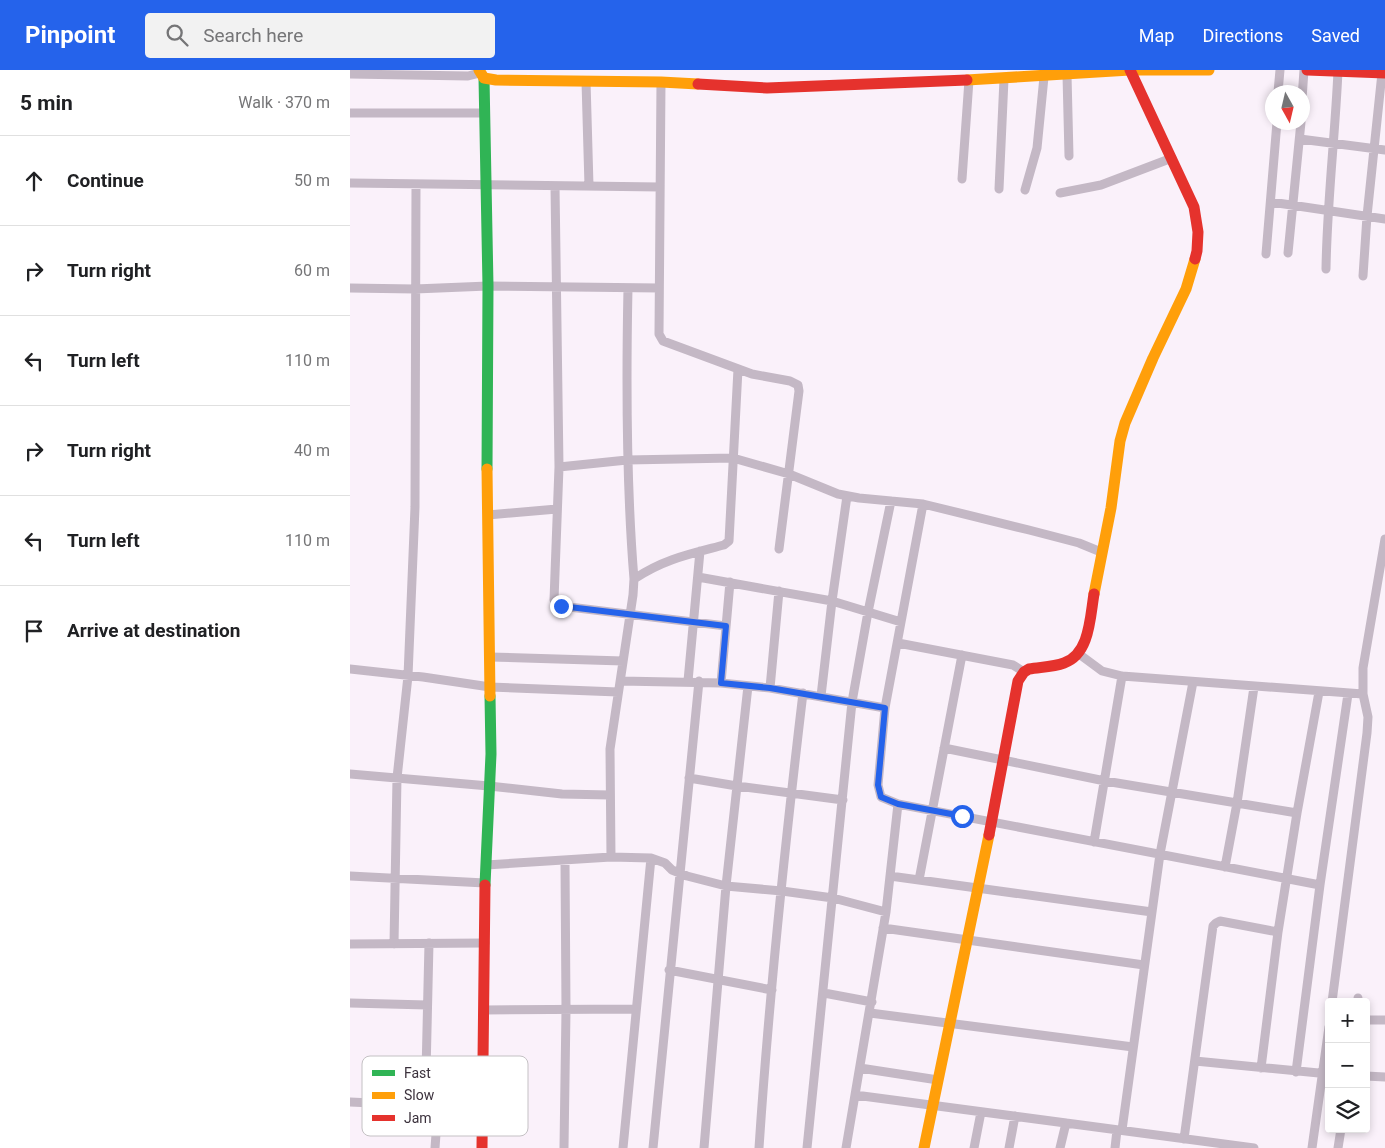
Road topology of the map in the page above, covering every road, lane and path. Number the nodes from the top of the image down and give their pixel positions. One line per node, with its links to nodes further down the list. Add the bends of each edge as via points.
1 (1130, 70): 2 (street); 7 (street); 28 (street)
2 (1209, 70)
3 (1280, 70): 17 (street)
4 (1306, 70): 5 (street); 18 (street)
5 (1331, 70): 6 (street); 24 (street)
6 (1353, 71): 8 (street)
7 (1100, 72): 11 (street)
8 (1384, 73): 25 (street)
9 (350, 74): 10 (street)
10 (481, 74): 15 (street, via 496,80); 20 (street)
11 (1067, 76): 12 (street); 27 (street)
12 (1044, 77): 13 (street); 37 (street, via 1037,148)
13 (1004, 79): 14 (street); 36 (street)
14 (969, 80): 16 (street, via 767,88); 29 (street)
15 (586, 81): 16 (street); 34 (street)
16 (661, 82): 35 (street)
17 (1279, 85)
18 (1304, 85)
19 (350, 113): 20 (street)
20 (484, 113): 32 (street)
21 (1276, 130): 39 (street)
22 (1301, 130): 23 (street)
23 (1300, 139): 24 (street); 40 (street)
24 (1334, 144): 25 (street); 41 (street)
25 (1374, 149): 26 (street); 42 (street)
26 (1385, 150)
27 (1069, 156)
28 (1172, 158): 38 (street, via 1101,184); 67 (street, via 1194,208 1198,251 1186,289 1124,423)
29 (962, 179)
30 (350, 183): 31 (street)
31 (416, 184): 32 (street); 53 (street)
32 (485, 184): 33 (street); 48 (street)
33 (555, 186): 34 (street); 49 (street)
34 (589, 186): 35 (street)
35 (660, 187): 52 (street)
36 (999, 189)
37 (1025, 190)
38 (1060, 193)
39 (1271, 202): 40 (street); 45 (street)
40 (1293, 206): 41 (street); 44 (street)
41 (1327, 211): 42 (street); 46 (street)
42 (1367, 216): 43 (street); 47 (street)
43 (1385, 219)
44 (1288, 253)
45 (1266, 254)
46 (1326, 269)
47 (1363, 276)
48 (488, 286): 49 (street); 53 (street); 63 (street)
49 (557, 286): 51 (street); 57 (street)
50 (350, 288): 53 (street)
51 (628, 288): 52 (street); 56 (street)
52 (659, 288): 54 (street, via 661,338)
53 (415, 289): 85 (street, via 414,507)
54 (738, 369): 55 (street); 58 (street, via 798,385)
55 (733, 458): 56 (street); 58 (street); 66 (street, via 729,541)
56 (627, 460): 57 (street); 69 (street)
57 (559, 467): 62 (street)
58 (789, 474): 59 (street); 65 (street)
59 (847, 496): 60 (street); 72 (street)
60 (891, 501): 61 (street); 73 (street)
61 (923, 504): 67 (street, via 1079,543); 75 (street)
62 (557, 509): 63 (street); 74 (street, via 553,594 556,603)
63 (488, 514): 81 (street)
64 (1385, 539): 100 (street, via 1363,668)
65 (779, 549)
66 (700, 551): 68 (street); 69 (street, via 665,561)
67 (1101, 552): 79 (street, via 1084,647)
68 (698, 577): 70 (street); 76 (street)
69 (634, 579): 74 (street)
70 (730, 582): 71 (street); 77 (street)
71 (779, 591): 72 (street); 95 (street)
72 (832, 601): 73 (street); 101 (street)
73 (868, 612): 75 (street); 102 (street)
74 (629, 615): 76 (street); 82 (street)
75 (901, 622): 78 (street)
76 (694, 623): 77 (street); 88 (street)
77 (726, 626): 91 (street)
78 (898, 643): 80 (street); 103 (street)
79 (1079, 654): 84 (street, via 1064,664 1036,667); 86 (street, via 1102,671)
80 (962, 655): 84 (street, via 1013,665); 104 (street)
81 (490, 657): 82 (street); 93 (street)
82 (624, 661): 87 (street)
83 (350, 669): 85 (street)
84 (1024, 672): 105 (street, via 1018,681)
85 (408, 676): 93 (street); 107 (street)
86 (1122, 676): 90 (street); 109 (street)
87 (621, 681): 88 (street); 96 (street)
88 (688, 681): 89 (street)
89 (699, 681): 91 (street); 108 (street)
90 (1193, 682): 94 (street); 112 (street)
91 (721, 683): 92 (street)
92 (748, 686): 95 (street); 111 (street)
93 (490, 687): 96 (street); 110 (street)
94 (1254, 687): 97 (street); 116 (street)
95 (770, 688): 98 (street)
96 (618, 692): 114 (street, via 610,750)
97 (1319, 692): 99 (street); 119 (street)
98 (804, 693): 101 (street); 113 (street)
99 (1348, 694): 100 (street); 135 (street)
100 (1363, 694): 154 (street, via 1368,717 1367,733)
101 (821, 696): 102 (street)
102 (852, 702): 103 (street); 115 (street)
103 (885, 708): 117 (street, via 878,785 881,797)
104 (944, 748): 105 (street); 118 (street)
105 (1004, 761): 109 (street); 120 (street)
106 (350, 774): 107 (street)
107 (397, 778): 110 (street); 131 (street)
108 (689, 778): 111 (street); 128 (street)
109 (1105, 781): 112 (street); 121 (street)
110 (489, 786): 114 (street, via 562,794); 126 (street)
111 (737, 786): 113 (street); 136 (street)
112 (1172, 792): 116 (street); 122 (street)
113 (791, 794): 115 (street); 138 (street)
114 (610, 795): 123 (street)
115 (843, 800): 139 (street)
116 (1237, 803): 119 (street); 127 (street)
117 (898, 804): 118 (street); 130 (street)
118 (932, 811): 120 (street); 133 (street)
119 (1297, 813): 132 (street)
120 (992, 822): 121 (street); 137 (street)
121 (1094, 842): 122 (street)
122 (1160, 854): 127 (street); 141 (street)
123 (611, 857): 124 (street); 125 (street)
124 (650, 858): 128 (street, via 665,863); 158 (street)
125 (565, 860): 126 (street); 160 (street)
126 (486, 864): 134 (street)
127 (1225, 867): 132 (street)
128 (679, 874): 136 (street); 150 (street)
129 (350, 876): 131 (street)
130 (890, 876): 133 (street); 140 (street)
131 (396, 878): 134 (street); 148 (street)
132 (1286, 879): 135 (street); 143 (street)
133 (919, 880): 137 (street)
134 (485, 883): 146 (street)
135 (1320, 885): 171 (street)
136 (726, 886): 138 (street); 151 (street)
137 (978, 888): 141 (street); 144 (street)
138 (782, 891): 139 (street); 152 (street)
139 (833, 898): 140 (street); 153 (street)
140 (886, 912): 142 (street)
141 (1152, 912): 149 (street)
142 (883, 928): 144 (street); 155 (street)
143 (1278, 932): 168 (street, via 1220,921 1213,926); 170 (street)
144 (966, 941): 149 (street); 164 (street)
145 (429, 943): 146 (street); 148 (street); 157 (street)
146 (485, 943): 159 (street)
147 (350, 944): 148 (street)
148 (394, 944)
149 (1144, 965): 165 (street)
150 (669, 970): 151 (street); 187 (street)
151 (719, 980): 152 (street); 188 (street)
152 (772, 990): 189 (street)
153 (824, 993): 155 (street); 190 (street)
154 (1333, 998)
155 (872, 1002): 161 (street)
156 (350, 1003): 157 (street)
157 (427, 1005): 166 (street)
158 (636, 1009): 160 (street); 186 (street)
159 (484, 1010): 160 (street); 167 (street)
160 (566, 1010): 185 (street)
161 (870, 1013): 164 (street); 169 (street)
162 (1370, 1020): 163 (street)
163 (1385, 1020)
164 (950, 1024): 165 (street); 176 (street)
165 (1133, 1047): 182 (street)
166 (426, 1056)
167 (483, 1056)
168 (1195, 1061): 170 (street); 184 (street)
169 (860, 1068): 176 (street); 177 (street)
170 (1261, 1068): 171 (street)
171 (1296, 1072): 172 (street)
172 (1325, 1074)
173 (1370, 1076): 174 (street)
174 (1385, 1077)
175 (1325, 1079): 198 (street)
176 (938, 1080): 178 (street)
177 (855, 1095): 178 (street); 191 (street)
178 (933, 1106): 179 (street); 192 (street)
179 (981, 1112): 180 (street); 193 (street)
180 (1015, 1116): 181 (street); 194 (street)
181 (1066, 1123): 182 (street); 195 (street)
182 (1119, 1130): 184 (street); 196 (street)
183 (1340, 1133): 199 (street)
184 (1184, 1139): 197 (street)
185 (564, 1148)
186 (623, 1148)
187 (653, 1148)
188 (704, 1148)
189 (759, 1148)
190 (807, 1148)
191 (846, 1148)
192 (924, 1148)
193 (974, 1148)
194 (1009, 1148)
195 (1060, 1148)
196 (1115, 1148)
197 (1250, 1148)
198 (1312, 1148)
199 (1338, 1148)

